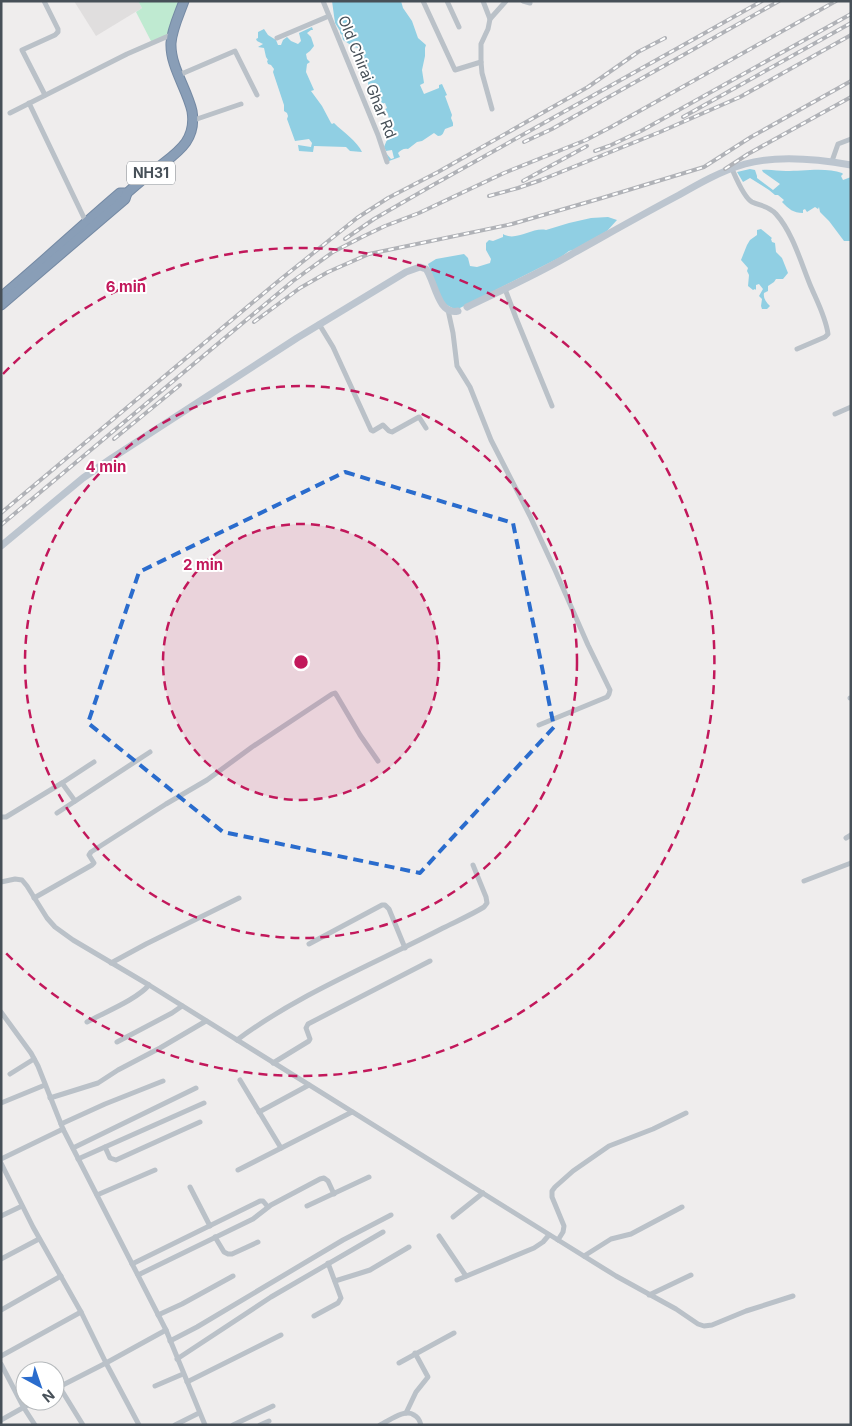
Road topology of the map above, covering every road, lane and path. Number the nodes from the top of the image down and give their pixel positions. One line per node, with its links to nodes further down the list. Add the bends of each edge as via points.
1 (44, 1): 18 (street, via 58,32 22,50)
2 (184, 1): 13 (highway)
3 (323, 1): 10 (street, Old Chirai Ghar Rd)
4 (423, 1): 15 (street, via 455,70)
5 (447, 1): 12 (street)
6 (483, 1): 11 (street)
7 (506, 1): 11 (street)
8 (523, 1): 9 (street)
9 (530, 3)
10 (329, 16): 14 (street); 26 (street, Old Chirai Ghar Rd)
11 (490, 18): 15 (street, via 482,44)
12 (459, 28)
13 (173, 34): 16 (highway, via 171,52); 18 (street)
14 (277, 38)
15 (481, 62): 21 (street)
16 (179, 75): 17 (street, via 235,51); 23 (highway, via 190,100)
17 (257, 95)
18 (45, 96): 19 (street)
19 (29, 103): 22 (street); 30 (street)
20 (241, 104): 23 (street)
21 (492, 109)
22 (10, 113)
23 (194, 120): 29 (highway, NH31, via 184,146)
24 (851, 139): 25 (street, via 838,144)
25 (832, 161): 27 (street); 28 (street, via 762,161)
26 (387, 162)
27 (851, 164)
28 (732, 169): 31 (street); 38 (street, via 748,199 762,204 782,221 818,303 828,334)
29 (127, 193): 30 (highway, NH31, via 120,193); 33 (highway, NH31, via 125,199)
30 (86, 222): 32 (highway, NH31)
31 (505, 288): 34 (street); 39 (street)
32 (1, 297)
33 (1, 305)
34 (467, 307): 36 (street)
35 (448, 310): 36 (street); 37 (street, via 442,304 428,272 420,267 406,272); 44 (street, via 456,366 470,387 489,435 610,690 603,698)
36 (458, 311)
37 (319, 324): 42 (street, via 371,430 383,426 392,432 419,417); 43 (street, via 112,458)
38 (797, 349)
39 (552, 406)
40 (851, 407): 41 (street)
41 (835, 414)
42 (426, 428)
43 (1, 546)
44 (540, 725)
45 (150, 752): 49 (street)
46 (378, 760): 56 (street, via 335,693 332,694 207,780 91,852 93,865)
47 (94, 762): 48 (street)
48 (62, 783): 49 (street); 51 (street)
49 (75, 801): 50 (street)
50 (56, 813)
51 (1, 817)
52 (851, 863): 54 (street)
53 (473, 865): 59 (street, via 486,896 486,905)
54 (804, 881)
55 (1, 882): 56 (street, via 22,880)
56 (34, 898): 61 (street, via 55,927)
57 (239, 898): 61 (street)
58 (309, 944): 59 (street, via 385,904)
59 (406, 948): 67 (street, via 292,1004)
60 (430, 961): 70 (street, via 308,1024 310,1040)
61 (112, 963): 62 (street)
62 (149, 985): 63 (street); 66 (street, via 136,996)
63 (182, 1006): 65 (street); 68 (street)
64 (1, 1012): 69 (street)
65 (206, 1021): 67 (street); 77 (street, via 98,1083)
66 (87, 1022)
67 (237, 1040): 70 (street)
68 (117, 1042)
69 (34, 1059): 71 (street); 74 (street)
70 (273, 1063): 75 (street)
71 (10, 1074)
72 (240, 1080): 80 (street)
73 (163, 1081): 84 (street, via 105,1104)
74 (45, 1084): 77 (street); 78 (street)
75 (309, 1085): 80 (street); 81 (street)
76 (196, 1088): 86 (street)
77 (50, 1098): 84 (street)
78 (1, 1103)
79 (204, 1103): 85 (street)
80 (259, 1112): 87 (street)
81 (352, 1112): 87 (street); 94 (street)
82 (686, 1113): 110 (street, via 609,1146 558,1184 551,1194 564,1226)
83 (200, 1122): 85 (street, via 116,1160 110,1158)
84 (62, 1127): 86 (street); 89 (street)
85 (105, 1146): 88 (street)
86 (73, 1148): 88 (street)
87 (281, 1148): 91 (street)
88 (78, 1159): 96 (street)
89 (1, 1161): 97 (street)
90 (155, 1170): 96 (street)
91 (238, 1170)
92 (369, 1177): 95 (street)
93 (190, 1187): 104 (street)
94 (483, 1193): 103 (street); 106 (street)
95 (334, 1194): 98 (street); 99 (street, via 327,1180 322,1178)
96 (97, 1196): 116 (street)
97 (22, 1206): 102 (street); 109 (street)
98 (307, 1206)
99 (268, 1207): 104 (street, via 262,1200); 108 (street, via 253,1219)
100 (682, 1207): 113 (street, via 631,1234 611,1239)
101 (391, 1215): 133 (street)
102 (1, 1216)
103 (453, 1217)
104 (210, 1226): 116 (street)
105 (384, 1232): 115 (street)
106 (549, 1235): 110 (street); 121 (street, via 534,1248)
107 (439, 1236): 121 (street)
108 (215, 1237): 111 (street, via 228,1254); 119 (street)
109 (39, 1239): 114 (street); 118 (street)
110 (558, 1240): 113 (street)
111 (258, 1242)
112 (409, 1246): 122 (street, via 370,1270)
113 (584, 1256): 124 (street)
114 (1, 1259)
115 (328, 1263): 122 (street); 136 (street)
116 (132, 1264): 119 (street)
117 (691, 1275): 124 (street)
118 (61, 1276): 126 (street); 127 (street)
119 (138, 1276): 128 (street)
120 (233, 1276): 128 (street)
121 (466, 1276): 123 (street)
122 (335, 1280): 129 (street, via 341,1299)
123 (457, 1280)
124 (649, 1295): 125 (street, via 704,1326)
125 (792, 1296)
126 (1, 1310)
127 (82, 1312): 135 (street); 137 (street)
128 (158, 1316): 130 (street)
129 (314, 1316)
130 (166, 1330): 133 (street); 137 (street)
131 (454, 1333): 134 (street)
132 (281, 1335): 141 (street)
133 (170, 1341): 136 (street)
134 (415, 1353): 138 (street); 150 (street, via 428,1377)
135 (1, 1356)
136 (177, 1359): 140 (street)
137 (106, 1363): 142 (street); 155 (street)
138 (399, 1363)
139 (1, 1364): 144 (street)
140 (183, 1374): 141 (street); 143 (street)
141 (187, 1382): 149 (street)
142 (65, 1383)
143 (155, 1386)
144 (15, 1391)
145 (65, 1399): 154 (street)
146 (273, 1406): 158 (street)
147 (18, 1411): 151 (street)
148 (26, 1411): 153 (street)
149 (199, 1412): 156 (street); 157 (street)
150 (406, 1413): 160 (street); 161 (street, via 415,1415)
151 (1, 1420)
152 (269, 1421): 159 (street)
153 (35, 1425)
154 (83, 1425)
155 (139, 1425)
156 (175, 1425)
157 (205, 1425)
158 (233, 1425)
159 (260, 1425)
160 (380, 1425)
161 (422, 1425)

